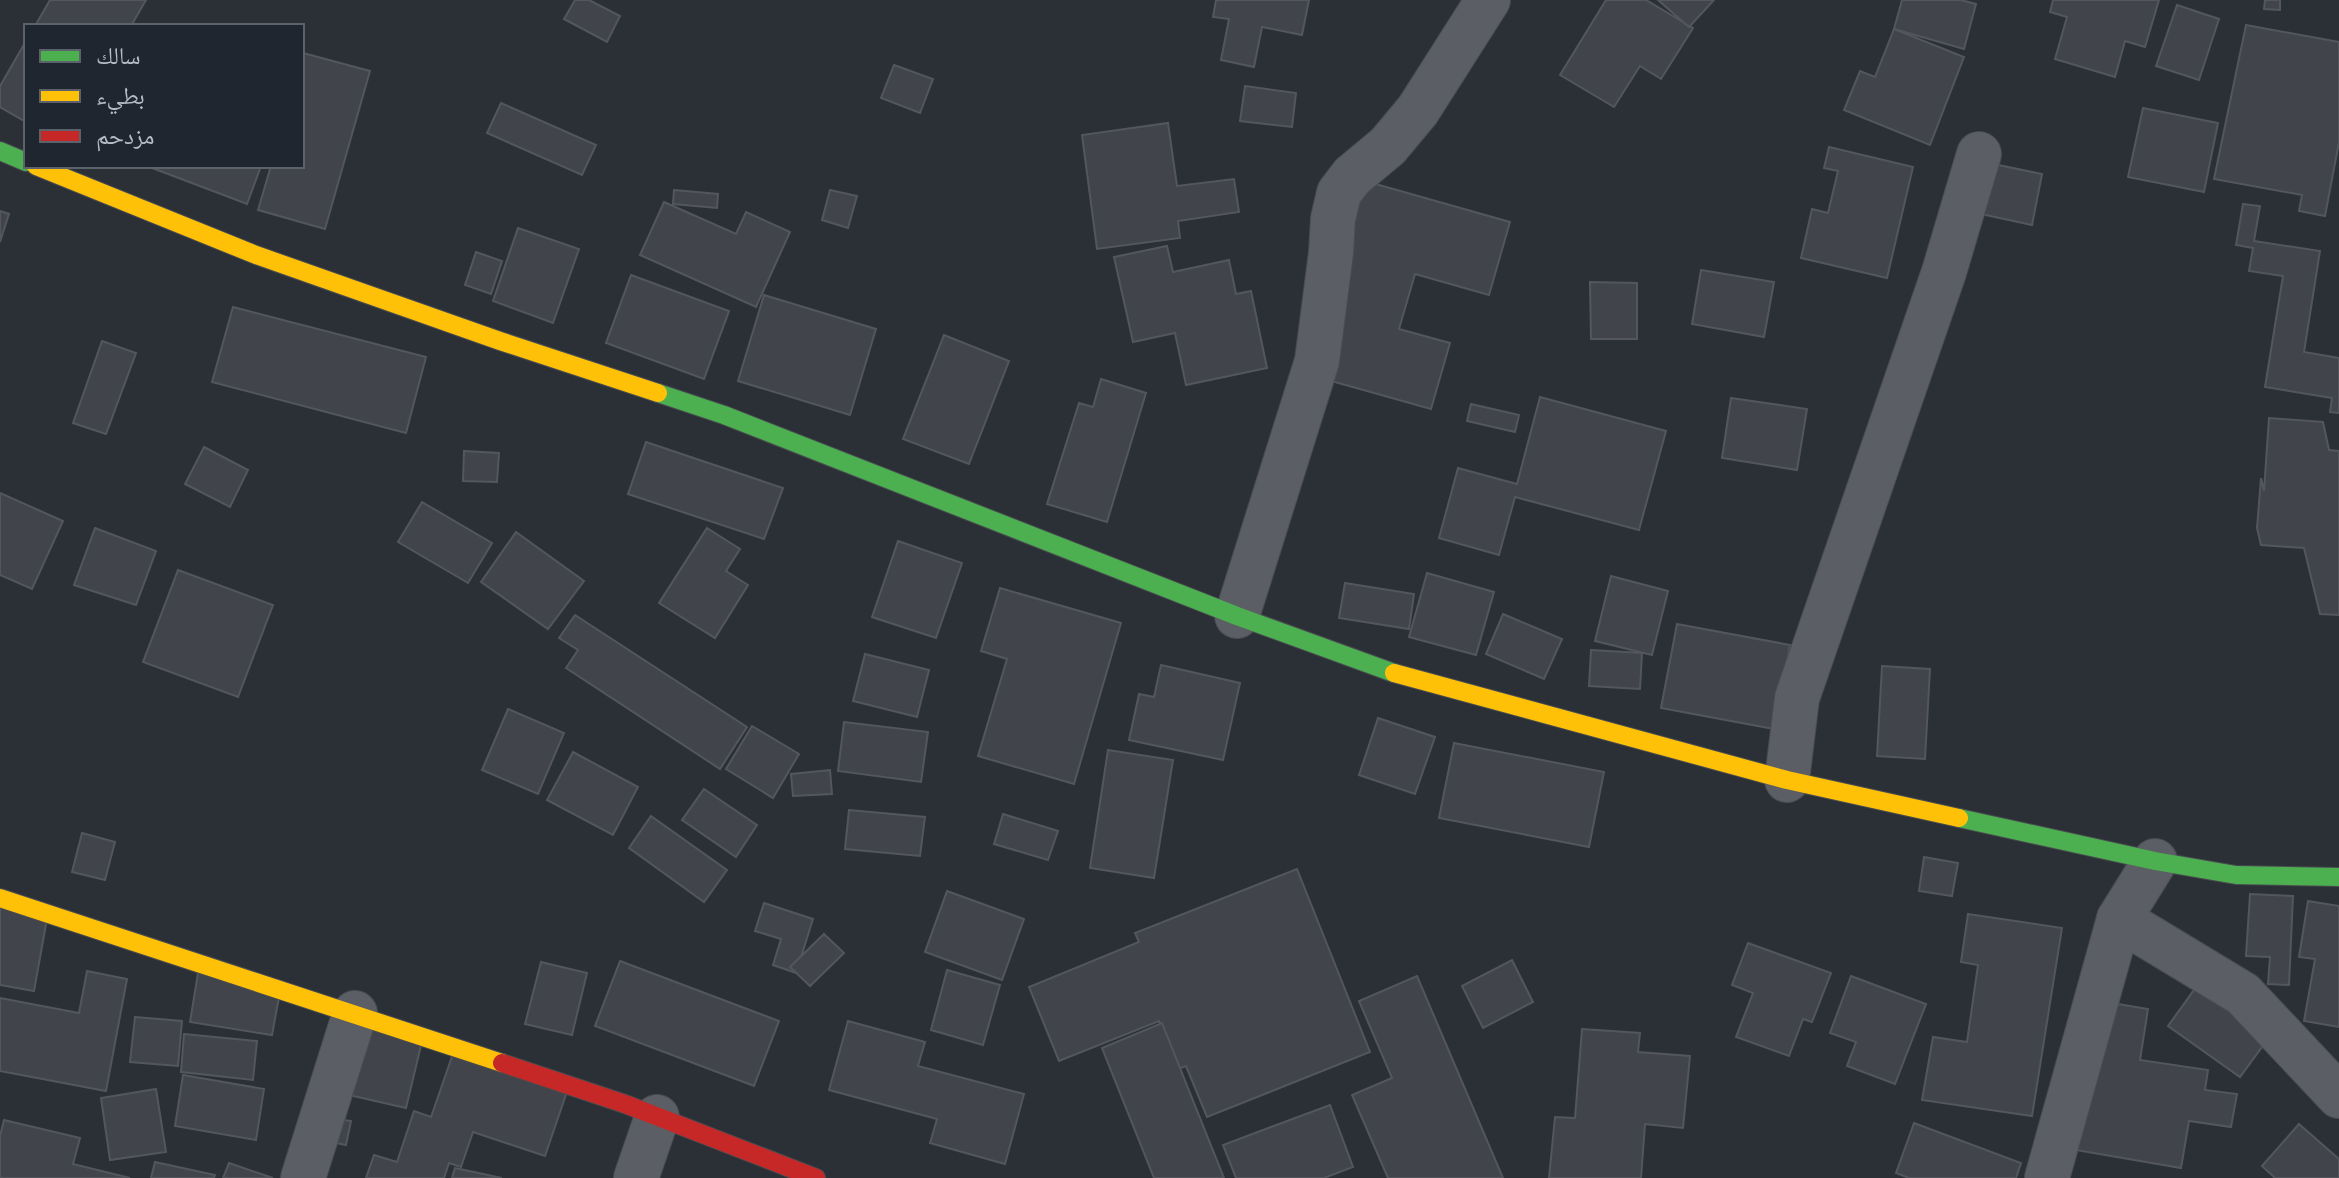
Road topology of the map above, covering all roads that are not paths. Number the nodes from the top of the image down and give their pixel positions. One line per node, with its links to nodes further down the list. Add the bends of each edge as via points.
1 (1488, 0): 6 (street, via 1418,110 1339,193 1317,361)
2 (0, 151): 4 (main road)
3 (1979, 154): 7 (street, via 1944,272 1797,698)
4 (24, 161)
5 (41, 168): 6 (main road, via 256,255 724,415)
6 (1237, 616): 7 (main road, via 1401,676)
7 (1787, 780): 8 (main road)
8 (2155, 861): 9 (main road, via 2236,875); 11 (street)
9 (2339, 877)
10 (0, 898): 12 (main road)
11 (2119, 919): 13 (street, via 2243,994); 18 (street)
12 (355, 1013): 14 (main road); 15 (street)
13 (2339, 1096)
14 (657, 1117): 16 (street); 17 (main road)
15 (303, 1178)
16 (636, 1178)
17 (816, 1178)
18 (2047, 1178)

